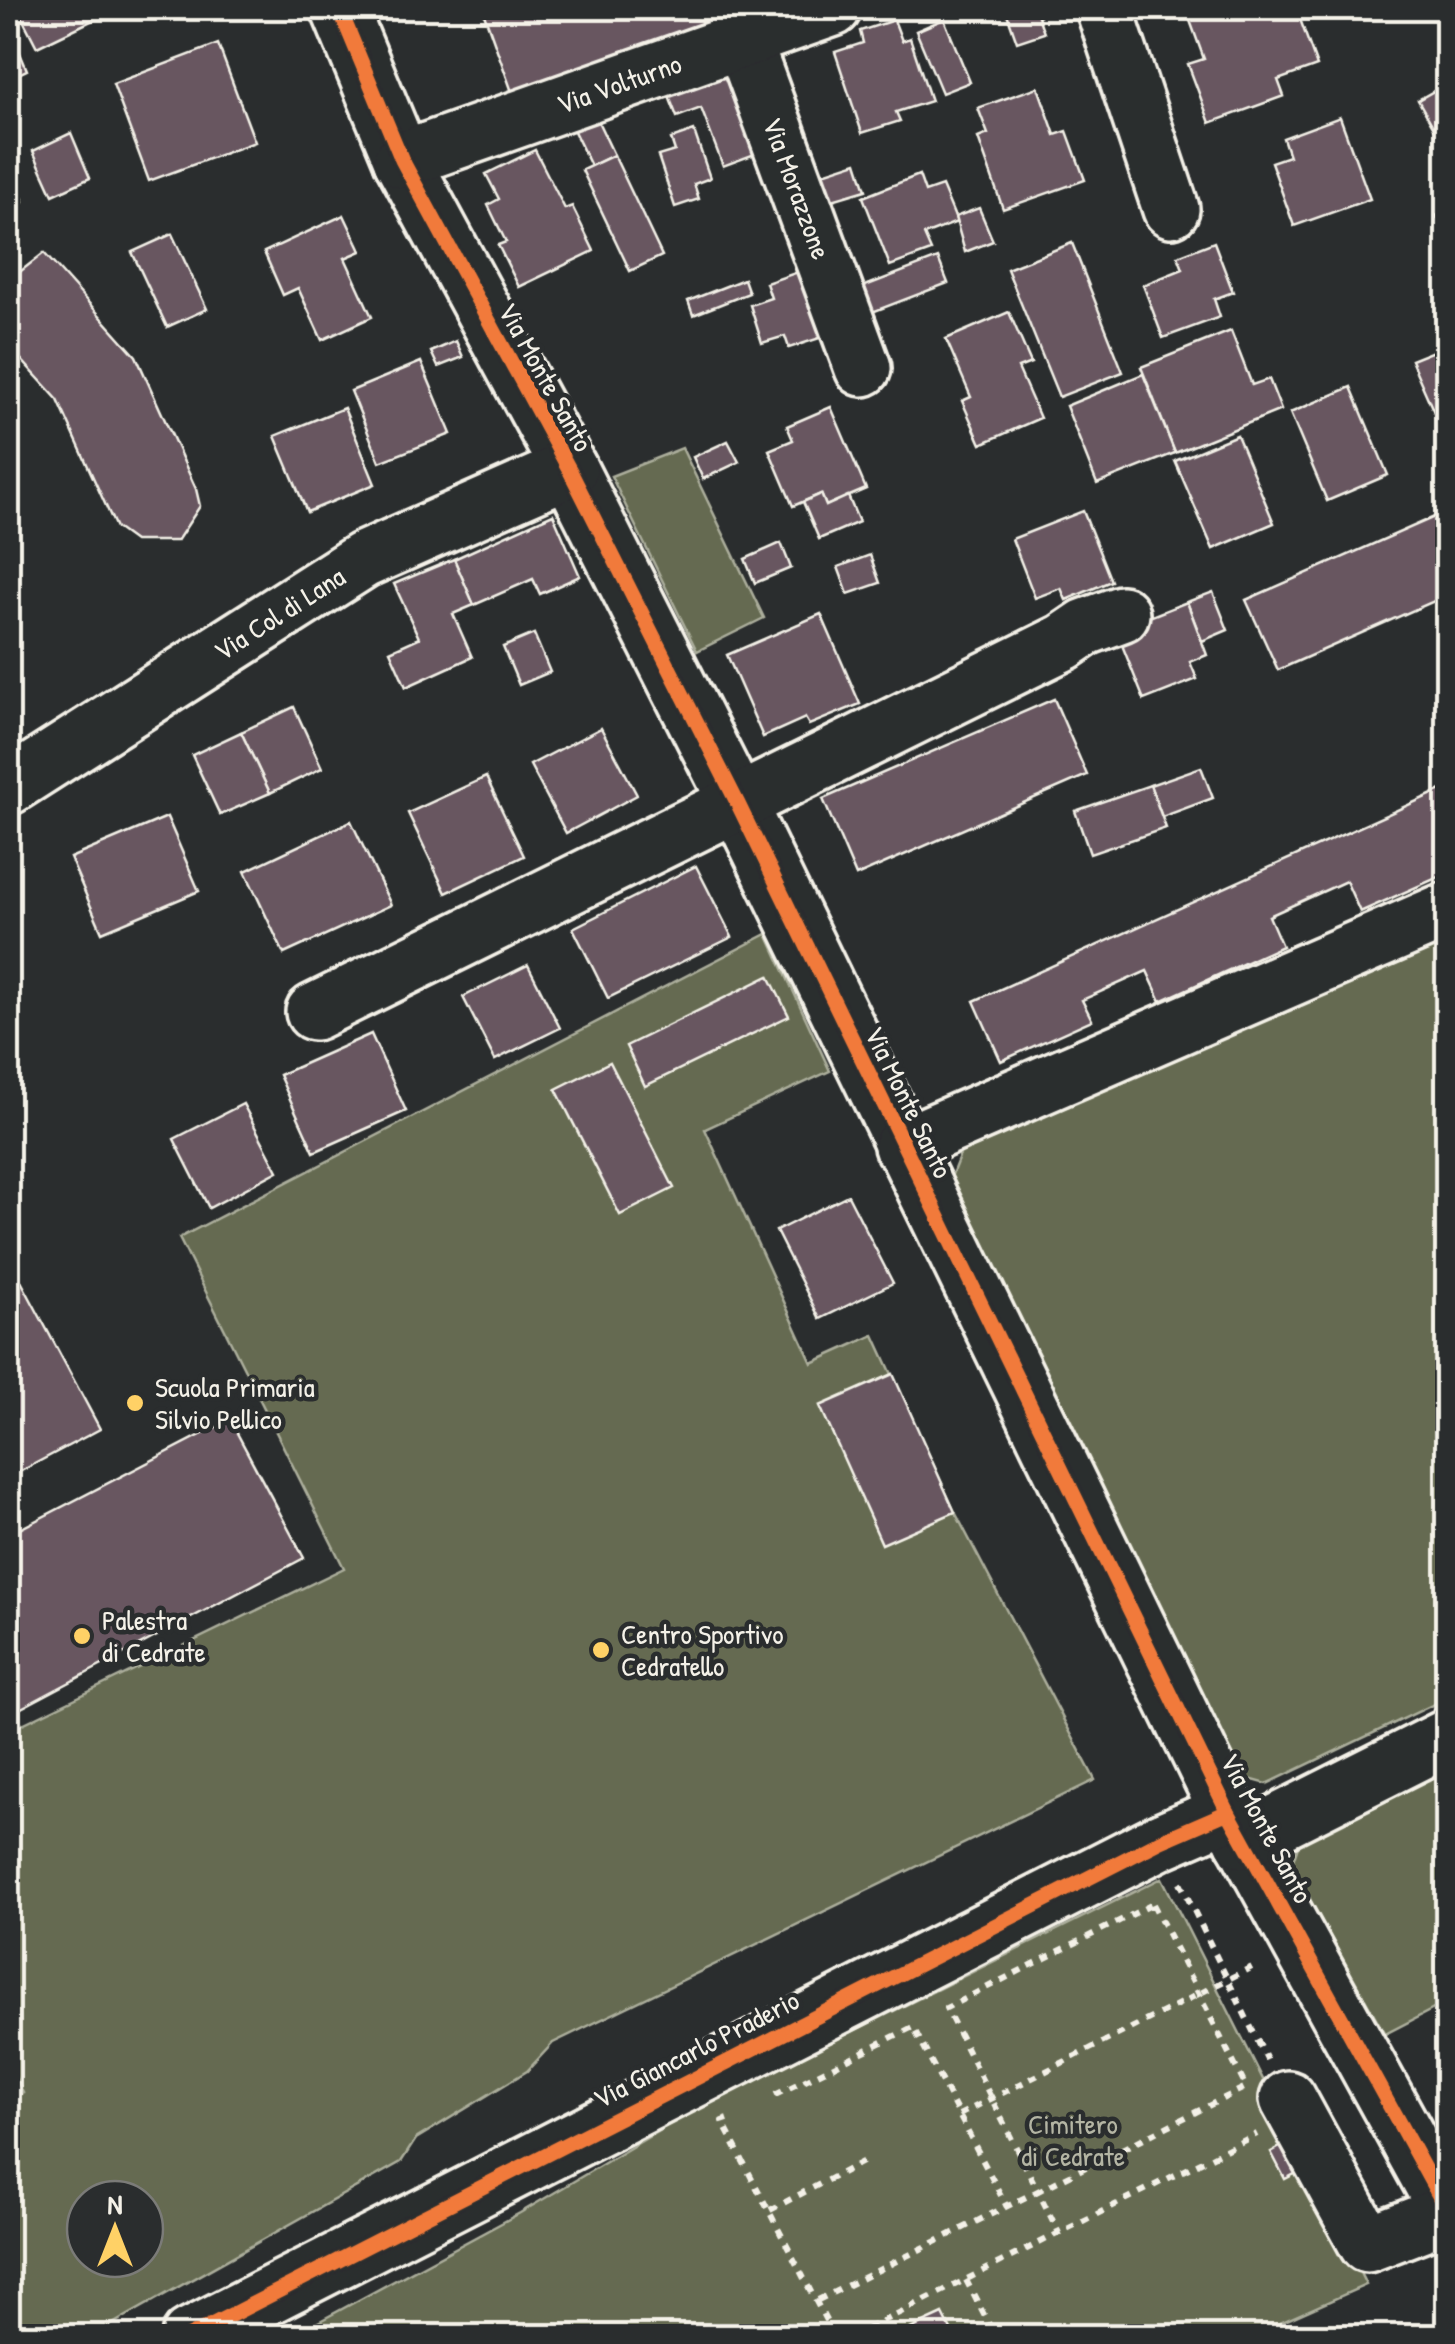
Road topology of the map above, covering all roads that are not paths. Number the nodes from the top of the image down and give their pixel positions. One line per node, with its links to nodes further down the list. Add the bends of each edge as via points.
1 (338, 8): 5 (street, Via Monte Santo)
2 (834, 8): 4 (street, Via Volturno)
3 (1104, 8): 6 (street)
4 (737, 24): 5 (street, Via Volturno); 7 (street, Via Morazzone)
5 (402, 160): 8 (street, Via Monte Santo)
6 (1171, 209)
7 (863, 368)
8 (569, 469): 10 (street, Via Col di Lana, via 363,560); 11 (street, Via Monte Santo)
9 (1121, 614): 11 (street)
10 (8, 787)
11 (738, 804): 13 (street); 14 (street, Via Monte Santo)
12 (1448, 910): 14 (street)
13 (314, 1012)
14 (902, 1146): 16 (street, Via Monte Santo)
15 (1448, 1737): 16 (street, Via Giancarlo Praderio)
16 (1236, 1826): 18 (street, Via Monte Santo); 19 (street, Via Giancarlo Praderio, via 1161,1841)
17 (1275, 2115): 18 (street, via 1367,2244)
18 (1448, 2212)
19 (204, 2333)

